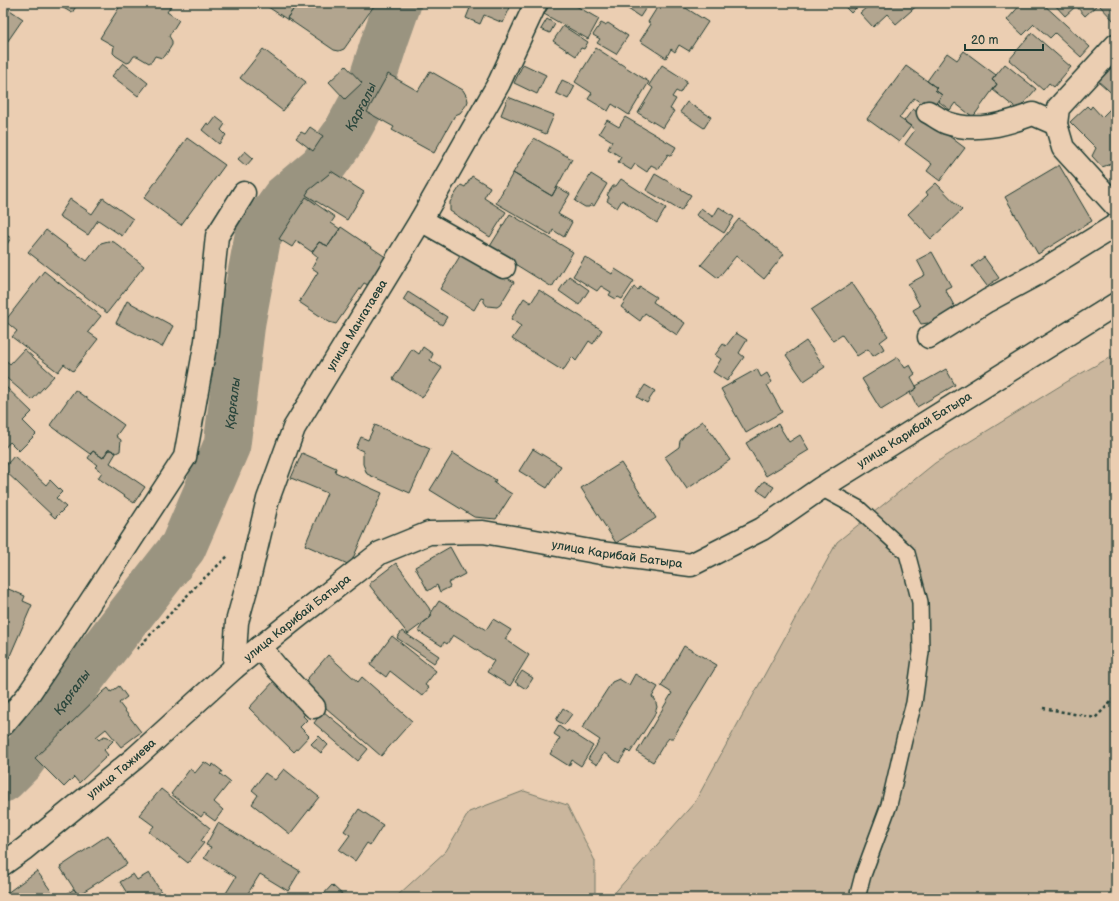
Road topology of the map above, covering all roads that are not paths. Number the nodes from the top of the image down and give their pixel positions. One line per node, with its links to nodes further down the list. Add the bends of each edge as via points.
1 (536, 3): 7 (street, улица Мангатаева, via 498,83)
2 (1116, 45): 4 (street, via 1058,108)
3 (928, 112): 4 (street, via 946,123 963,127 989,126 1033,114)
4 (1056, 124): 6 (street, via 1063,148)
5 (244, 193): 16 (street, via 217,236 206,341 185,457 28,695)
6 (1116, 206)
7 (421, 220): 9 (street); 14 (street, улица Мангатаева, via 294,428 268,499 237,622)
8 (1116, 225): 11 (street)
9 (504, 267)
10 (1116, 304): 12 (street, улица Карибай Батыра)
11 (929, 337)
12 (820, 488): 13 (street, улица Карибай Батыра, via 762,529 691,565 601,553 484,532 429,533 380,554); 18 (lane, via 858,508 907,553 920,602 921,652 914,703 889,805)
13 (260, 647): 14 (street, улица Карибай Батыра); 15 (street)
14 (234, 668): 17 (street, улица Тажиева, via 135,758)
15 (314, 707)
16 (3, 725)
17 (3, 864)
18 (857, 898)

